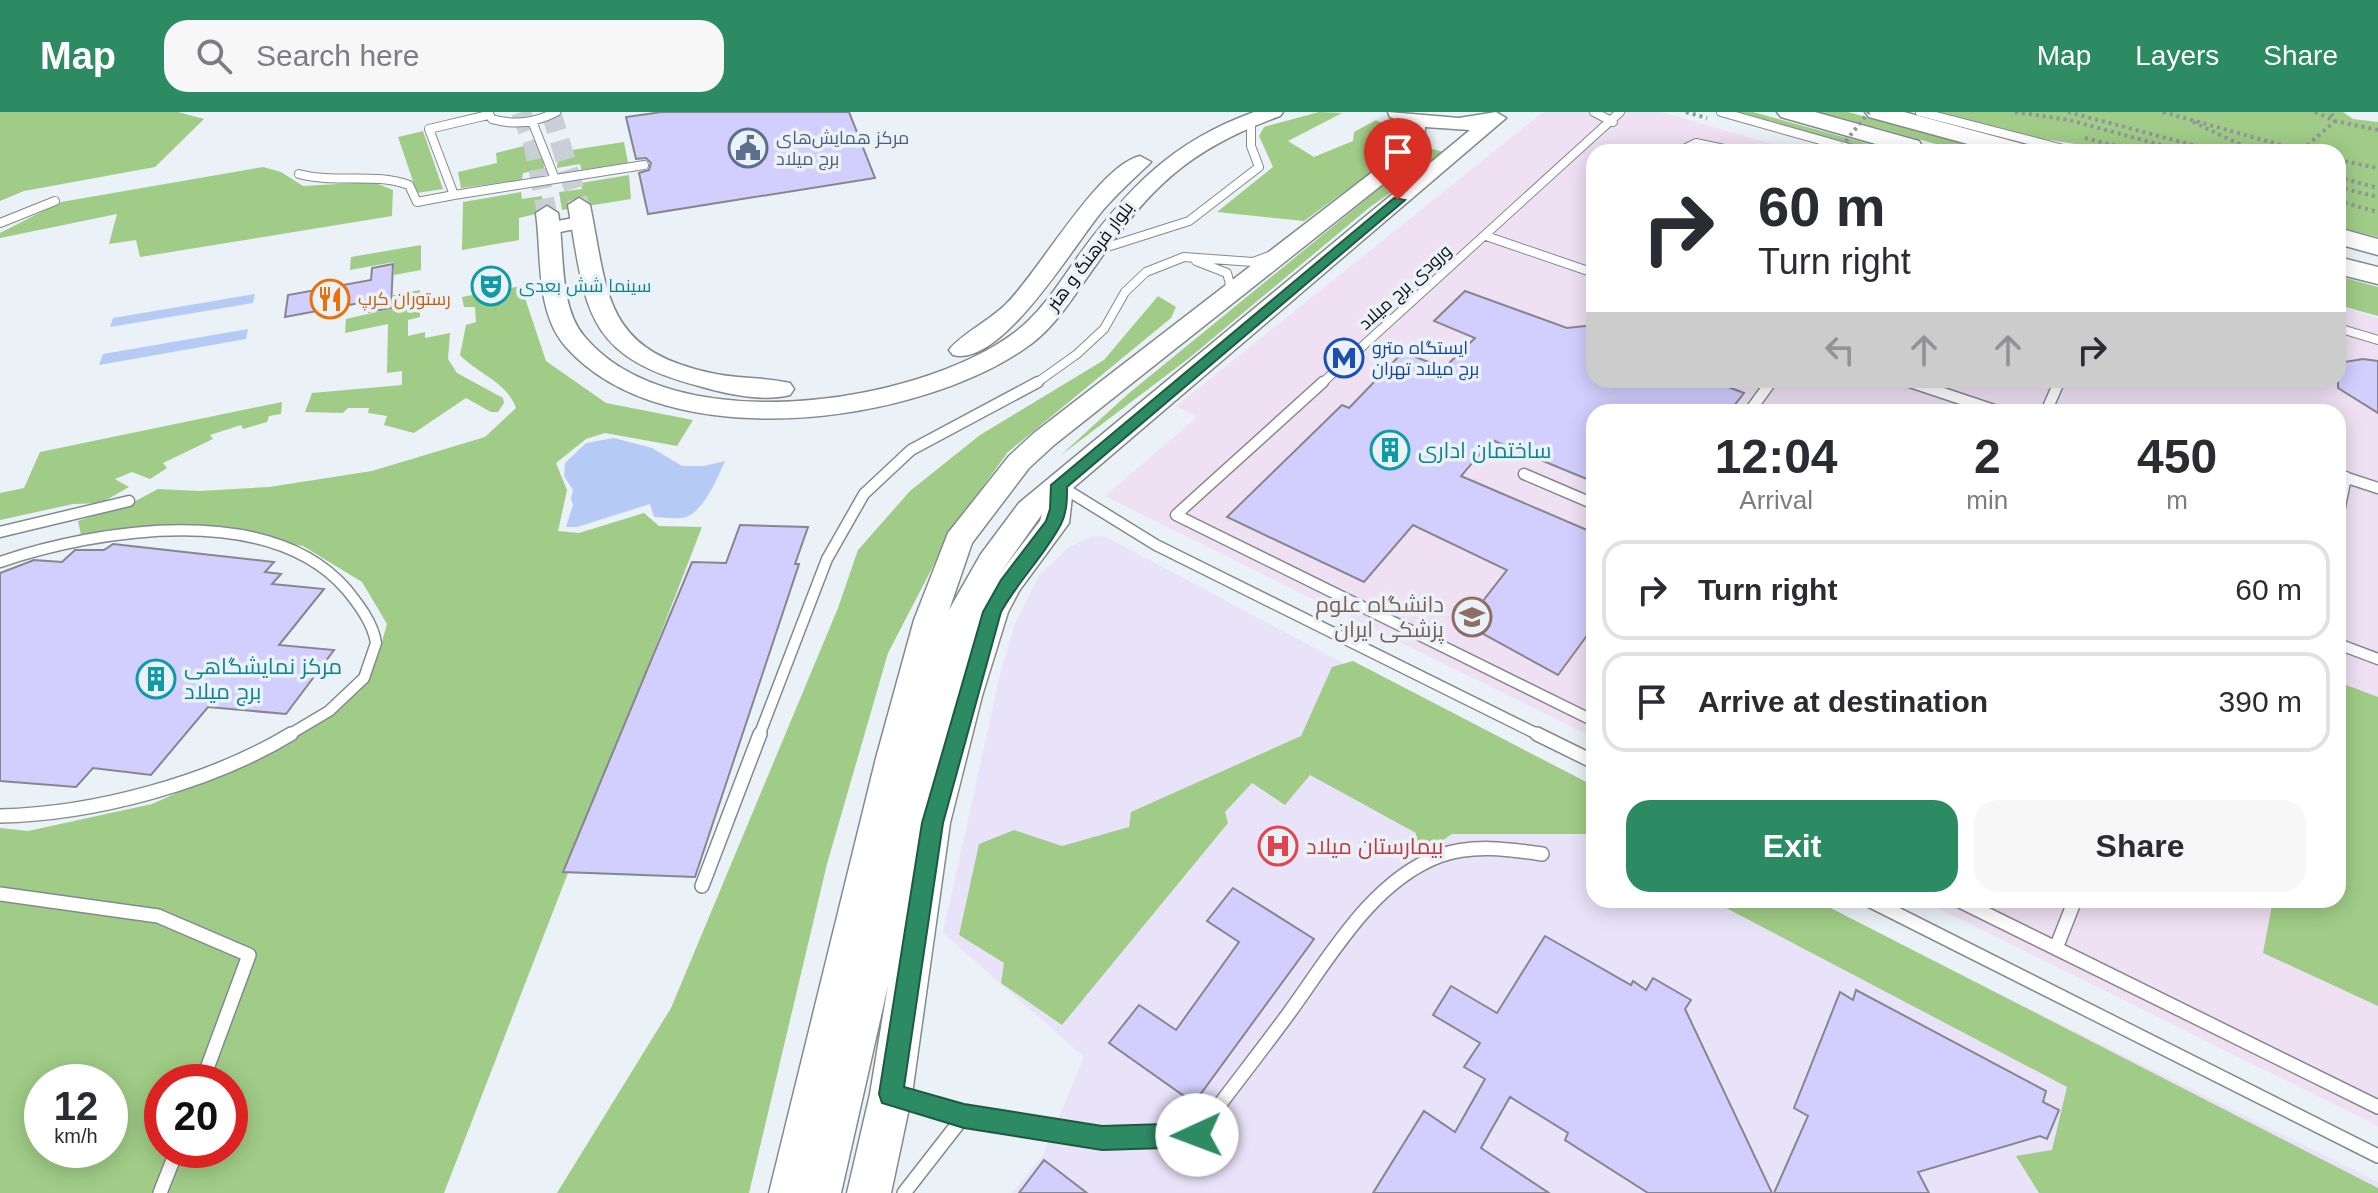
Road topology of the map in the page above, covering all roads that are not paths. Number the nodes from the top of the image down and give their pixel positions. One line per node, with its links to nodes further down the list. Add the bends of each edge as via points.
1 (556, 112): 12 (lane)
2 (1594, 112): 13 (lane)
3 (1620, 112): 13 (lane, ورودی برج میلاد)
4 (1721, 112): 15 (lane)
5 (1789, 112): 16 (highway)
6 (1877, 112): 17 (highway)
7 (1920, 112): 18 (lane)
8 (488, 113): 12 (lane, via 499,122); 23 (lane, via 429,129)
9 (1246, 115): 25 (main road, بلوار فرهنگ و هنر, via 1173,138 1132,168 1099,202 1026,300 997,328 955,353 895,374 828,387 755,389 714,383 638,352 615,335 602,314); 32 (main road, بلوار فرهنگ و هنر, via 1155,174); 32 (lane, via 1259,167 1189,221 1112,243)
10 (1402, 115): 11 (main road, via 1451,124); 31 (main road, via 1415,134 1410,153)
11 (1499, 115): 42 (main road)
12 (532, 121): 22 (lane)
13 (1613, 122): 14 (lane, ورودی برج میلاد)
14 (1593, 144)
15 (1835, 144)
16 (1903, 144)
17 (1995, 144)
18 (2044, 144)
19 (1586, 151): 28 (lane, ورودی برج میلاد)
20 (644, 165): 22 (lane)
21 (299, 174): 23 (lane, via 324,180 396,180 409,185 417,202)
22 (555, 179): 23 (lane)
23 (454, 195)
24 (55, 201): 27 (lane)
25 (585, 219): 26 (street)
26 (548, 221): 32 (main road, بلوار فرهنگ و هنر, via 558,307 576,342 612,373 666,399 744,410 828,408 905,393 974,368 1022,339 1054,307)
27 (0, 223)
28 (1486, 236): 34 (lane); 50 (lane, ورودی برج میلاد, via 1176,515)
29 (2346, 238): 30 (highway)
30 (2378, 247)
31 (1280, 253): 33 (lane, via 1253,262); 35 (main road)
32 (1091, 256)
33 (1184, 257): 35 (lane, via 1227,273 1229,290); 54 (lane, via 1162,263 1133,282 1104,329 1077,354 1033,385 911,450 864,494 827,559)
34 (1586, 270)
35 (1218, 305): 67 (main road, via 1019,462 958,540 893,758)
36 (2346, 330): 37 (lane)
37 (2378, 340)
38 (1929, 388): 39 (lane)
39 (1976, 404)
40 (1524, 474): 45 (lane)
41 (2346, 477): 43 (lane)
42 (1059, 485): 51 (lane, via 1156,545); 61 (main road, via 1054,523 992,612 966,696 932,823); 68 (main road, via 1029,510 990,562 950,643)
43 (2378, 488)
44 (129, 501): 46 (lane)
45 (1586, 501)
46 (0, 532)
47 (0, 562): 52 (lane, via 73,539 193,530 264,539 315,559 350,589 376,641 372,664 352,693 268,748 134,798 70,812)
48 (2346, 647): 49 (lane)
49 (2378, 659)
50 (1586, 717)
51 (1586, 758)
52 (0, 816)
53 (1542, 854): 63 (lane, via 1489,849 1439,856 1373,902 1197,1135 1102,1138)
54 (702, 886)
55 (0, 894): 60 (lane, via 158,916 249,955)
56 (1885, 908): 64 (lane)
57 (1974, 908): 59 (lane)
58 (2072, 908): 59 (lane)
59 (2056, 948): 62 (lane)
60 (209, 1064)
61 (891, 1094): 63 (lane); 69 (main road)
62 (2378, 1107)
63 (964, 1116): 70 (lane)
64 (2378, 1156)
65 (170, 1168): 66 (lane)
66 (160, 1193)
67 (791, 1193)
68 (819, 1193)
69 (869, 1193)
70 (904, 1193)

